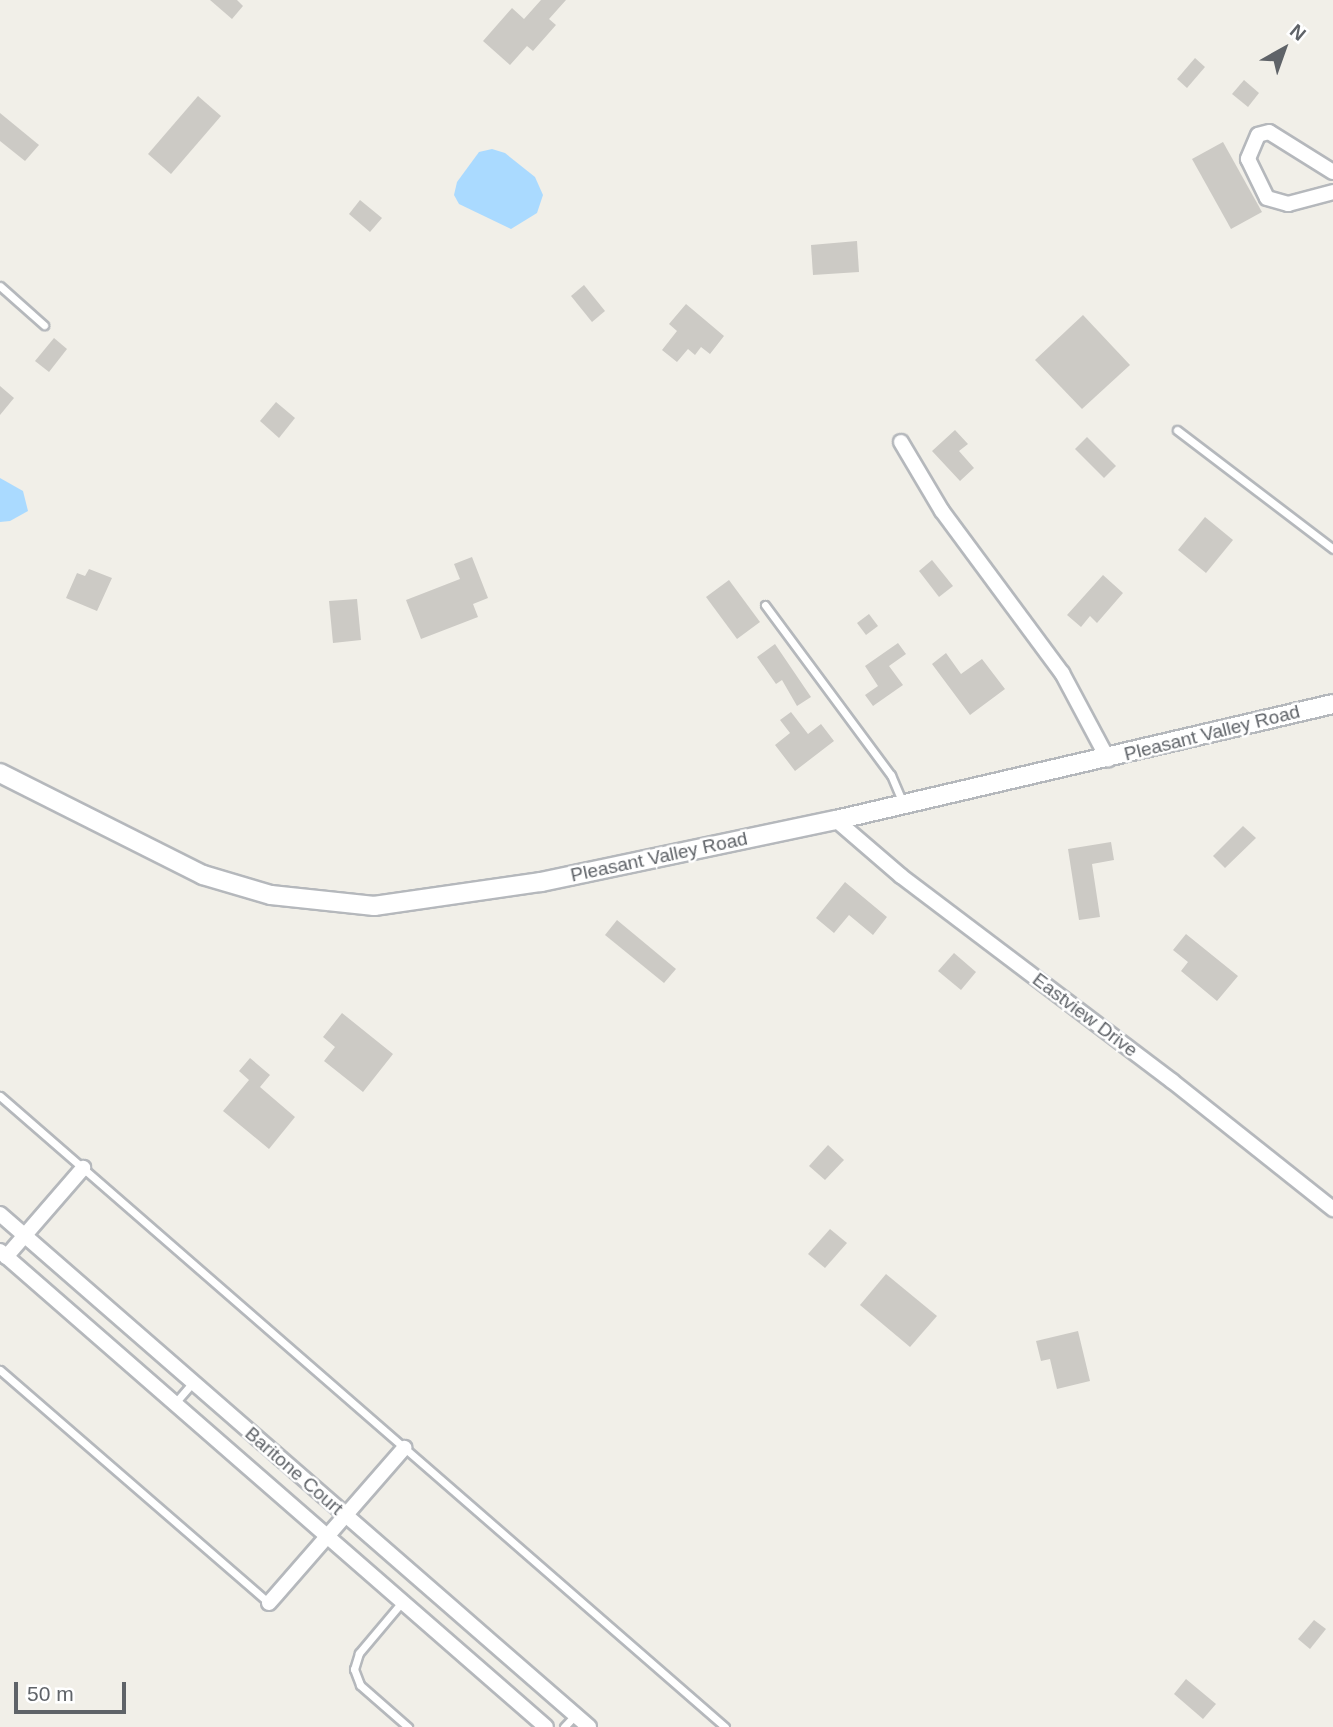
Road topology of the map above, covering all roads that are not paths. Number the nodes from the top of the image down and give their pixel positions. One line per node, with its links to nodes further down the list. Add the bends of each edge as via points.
1 (1333, 172): 2 (street, via 1269,132 1258,135 1248,159 1267,198 1288,204)
2 (1333, 192)
3 (0, 286): 4 (lane)
4 (44, 325)
5 (1177, 430): 7 (lane)
6 (901, 442): 10 (street, via 942,511 1062,673)
7 (1333, 550)
8 (765, 605): 12 (lane, via 891,775)
9 (1333, 704): 10 (street, Pleasant Valley Road)
10 (1108, 759): 12 (street, Pleasant Valley Road)
11 (0, 773): 13 (street, Pleasant Valley Road, via 203,876 271,895 374,906 541,882)
12 (905, 805): 13 (street, Pleasant Valley Road)
13 (836, 820): 16 (street, Eastview Drive, via 901,876 1172,1080)
14 (0, 1096): 15 (lane)
15 (83, 1168): 18 (street); 23 (lane)
16 (1333, 1209)
17 (0, 1214): 18 (street, Baritone Court)
18 (24, 1235): 19 (street); 21 (street, Baritone Court)
19 (3, 1254): 22 (street, Baritone Court)
20 (0, 1370): 27 (lane)
21 (193, 1382): 22 (lane); 24 (street, Baritone Court)
22 (175, 1403): 25 (street, Baritone Court)
23 (404, 1448): 24 (street); 33 (lane)
24 (345, 1515): 25 (street); 28 (street, Baritone Court)
25 (327, 1536): 26 (street, Baritone Court); 27 (street)
26 (403, 1602): 29 (lane, via 359,1653 354,1669 360,1685); 30 (street, Baritone Court)
27 (269, 1603)
28 (575, 1715): 31 (lane); 32 (street, Baritone Court)
29 (408, 1727)
30 (546, 1727)
31 (564, 1727)
32 (589, 1727)
33 (725, 1727)

